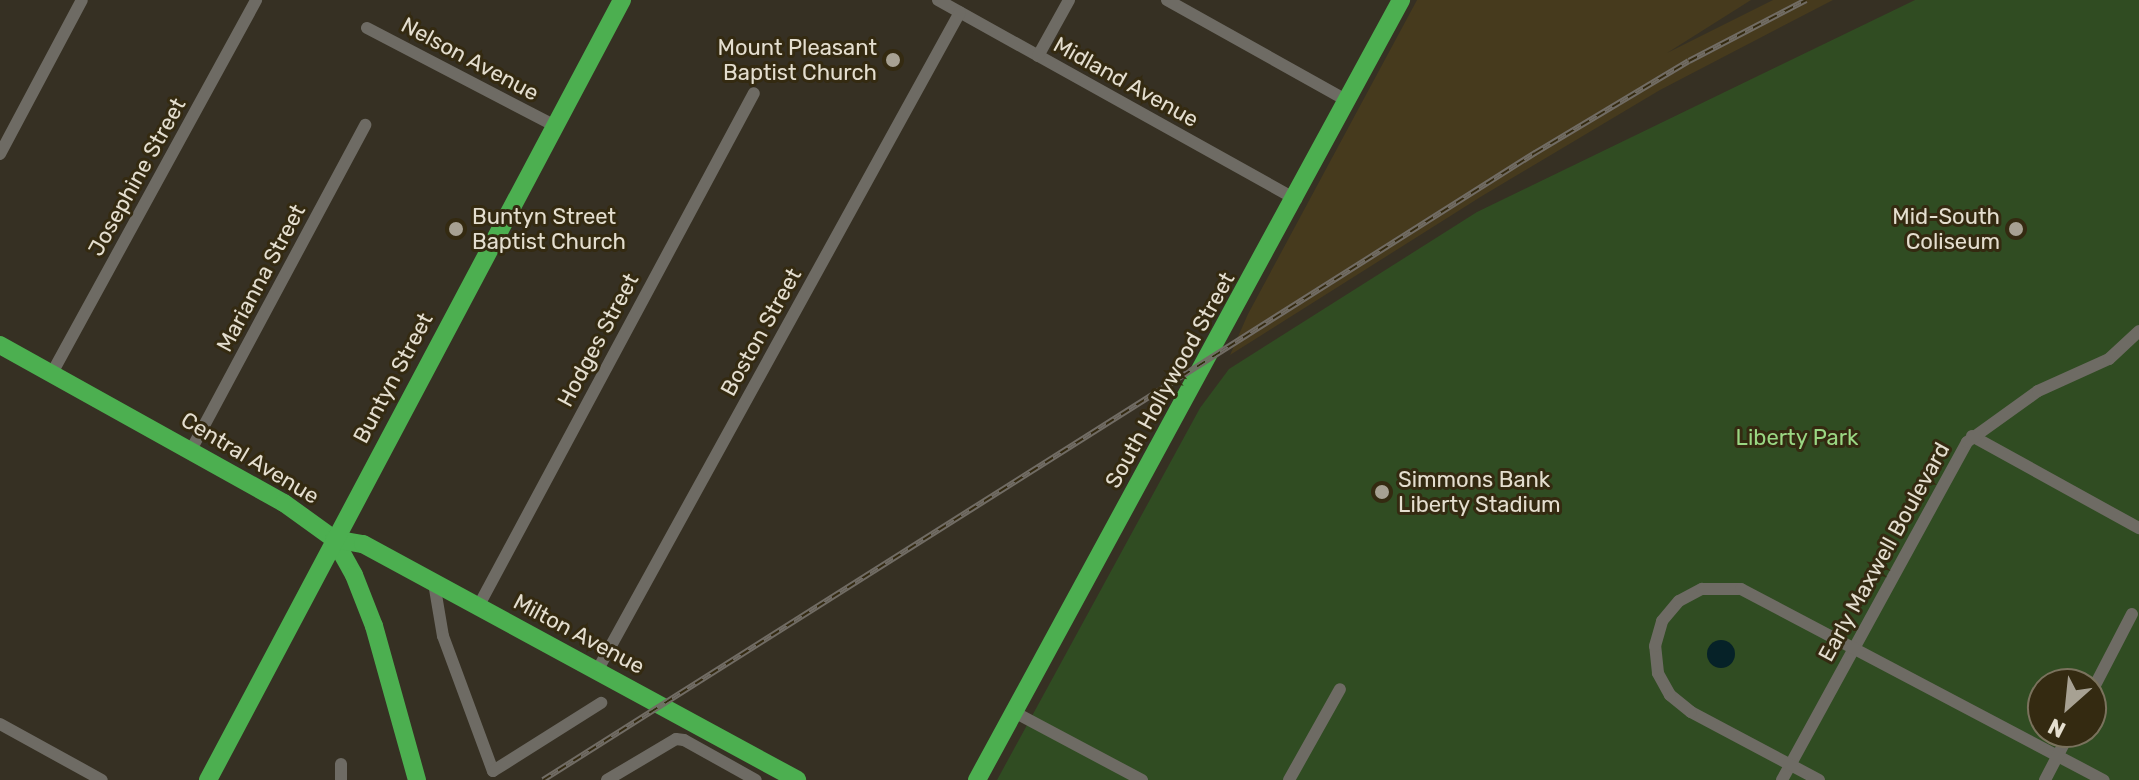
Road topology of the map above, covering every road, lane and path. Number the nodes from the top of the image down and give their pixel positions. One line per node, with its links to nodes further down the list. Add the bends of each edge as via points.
1 (82, 0): 15 (street)
2 (256, 0): 19 (street, Josephine Street)
3 (622, 0): 14 (main road, Buntyn Street)
4 (938, 0): 8 (street, Midland Avenue)
5 (1069, 0): 10 (street)
6 (1167, 0): 12 (street)
7 (1401, 0): 12 (main road, South Hollywood Street)
8 (960, 12): 10 (street, Midland Avenue); 29 (street, Boston Street)
9 (367, 28): 14 (street, Nelson Avenue)
10 (1038, 56): 16 (street, Midland Avenue)
11 (754, 93): 25 (street, Hodges Street)
12 (1348, 101): 16 (main road, South Hollywood Street)
13 (365, 125): 21 (street, Marianna Street)
14 (555, 126): 23 (main road, Buntyn Street)
15 (0, 154)
16 (1296, 199): 32 (main road, South Hollywood Street)
17 (2139, 331): 20 (street, Early Maxwell Boulevard, via 2109,359 2038,391)
18 (0, 345): 19 (main road, Central Avenue)
19 (52, 373): 21 (main road, Central Avenue)
20 (1972, 436): 22 (street); 27 (street, Early Maxwell Boulevard)
21 (191, 450): 23 (main road, Central Avenue, via 284,503)
22 (2139, 528)
23 (334, 539): 24 (main road, Milton Avenue, via 363,544); 39 (main road, Buntyn Street); 41 (main road, Central Avenue, via 374,626)
24 (434, 583): 25 (main road, Milton Avenue); 31 (street, via 443,636 493,771)
25 (478, 607): 29 (main road, Milton Avenue)
26 (2132, 614): 28 (street)
27 (1853, 646): 35 (street); 37 (street, Early Maxwell Boulevard); 37 (street, via 1753,594 1728,587 1702,589 1679,601 1662,621 1655,646 1658,673 1670,695 1691,712)
28 (2104, 668)
29 (597, 671): 44 (main road, Milton Avenue)
30 (1340, 689): 47 (street)
31 (601, 703)
32 (1014, 712): 45 (main road, South Hollywood Street); 46 (street)
33 (0, 724): 38 (street)
34 (2062, 748): 35 (street)
35 (2058, 755): 50 (street); 51 (street)
36 (341, 764): 40 (street)
37 (1790, 765): 48 (street, Early Maxwell Boulevard); 49 (street)
38 (102, 780)
39 (208, 780)
40 (341, 780)
41 (417, 780)
42 (607, 780): 43 (street, via 676,739)
43 (756, 780)
44 (797, 780)
45 (977, 780)
46 (1142, 780)
47 (1289, 780)
48 (1782, 780)
49 (1819, 780)
50 (2045, 780)
51 (2104, 780)

